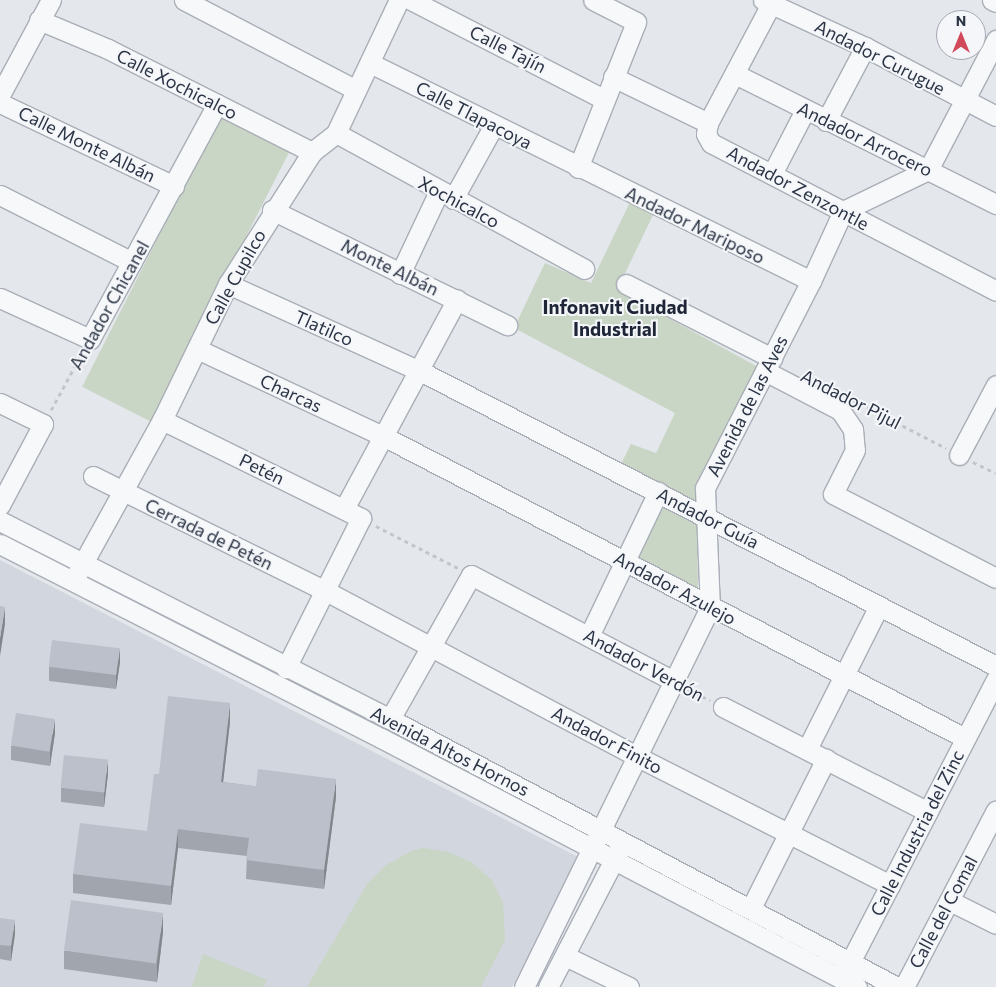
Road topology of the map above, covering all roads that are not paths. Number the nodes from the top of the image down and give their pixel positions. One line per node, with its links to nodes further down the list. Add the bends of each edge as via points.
1 (51, 0): 8 (street)
2 (184, 0): 14 (street)
3 (593, 0): 13 (street, via 636,22)
4 (992, 0): 7 (street)
5 (769, 1): 10 (street, Andador Curugue); 12 (street)
6 (397, 2): 11 (street, Calle Cupilco); 16 (street, Calle Tajín)
7 (996, 2)
8 (39, 20): 15 (street); 19 (street, Calle Xochicalco, via 108,49)
9 (996, 40): 17 (street)
10 (865, 48): 17 (street, Andador Curugue); 22 (street)
11 (370, 63): 14 (street, Calle Cupilco); 24 (street, Calle Tlapacoya)
12 (735, 74): 20 (street, Andador Arrocero); 23 (street)
13 (614, 77): 16 (street); 23 (street)
14 (354, 89): 25 (street, Calle Cupilco)
15 (0, 95)
16 (604, 99): 27 (street)
17 (964, 99): 21 (street, Andador Curugue); 28 (street)
18 (0, 103): 30 (street, Calle Monte Albán)
19 (217, 104): 26 (street, Calle Xochicalco); 30 (street, Andador Chicanel)
20 (805, 110): 22 (street, Andador Arrocero); 29 (street)
21 (996, 116)
22 (826, 121): 28 (street, Andador Arrocero)
23 (708, 123): 29 (street, Andador Zenzontle, via 706,134 711,143)
24 (494, 124): 27 (street, Calle Tlapacoya); 32 (street)
25 (336, 133): 26 (street, Calle Cupilco); 32 (street, Xochicalco)
26 (312, 152): 34 (street, Calle Cupilco)
27 (578, 168): 39 (street, Andador Mariposo)
28 (928, 170): 33 (street, Andador Arrocero); 35 (street)
29 (772, 174): 35 (street, Andador Zenzontle)
30 (174, 186): 36 (street, Andador Chicanel)
31 (0, 195): 36 (street)
32 (446, 195): 37 (street, Xochicalco); 38 (street)
33 (996, 204)
34 (272, 210): 38 (street, Monte Albán); 40 (street, Calle Cupilco)
35 (843, 211): 39 (street, Avenida de las Aves); 42 (street, Andador Zenzontle)
36 (132, 262): 43 (street, Andador Chicanel, via 90,339)
37 (584, 269)
38 (400, 274): 44 (street, Monte Albán)
39 (811, 281): 47 (street, Avenida de las Aves)
40 (228, 284): 46 (street, Calle Cupilco); 48 (street, Tlatilco)
41 (626, 284): 47 (street)
42 (996, 291)
43 (0, 298)
44 (457, 299): 45 (street, Monte Albán); 48 (street)
45 (507, 325)
46 (197, 349): 51 (street, Calle Cupilco); 52 (street, Charcas)
47 (769, 364): 59 (street, Avenida de las Aves, via 705,488); 64 (street, via 840,410 853,430 855,450 833,494)
48 (420, 371): 52 (street); 56 (street, Andador Guía)
49 (996, 385): 53 (street)
50 (0, 403): 57 (street, via 43,424)
51 (162, 420): 55 (street, Calle Cupilco); 58 (street, Petén)
52 (385, 437): 58 (street); 62 (street, Andador Azulejo)
53 (960, 455)
54 (94, 476): 55 (street, Cerrada de Petén)
55 (123, 492): 63 (street, Calle Cupilco); 66 (street, Cerrada de Petén)
56 (658, 492): 59 (street, Andador Guía); 62 (street)
57 (0, 505)
58 (344, 509): 66 (street, Petén, via 361,518)
59 (705, 517): 67 (street, Andador Guía); 68 (street, Avenida de las Aves)
60 (0, 521): 63 (street, Avenida Altos Hornos)
61 (0, 544): 65 (street, Avenida Altos Hornos)
62 (626, 562): 68 (street, Andador Azulejo); 69 (street)
63 (83, 563): 65 (street, Calle Cupilco); 72 (street, Avenida Altos Hornos)
64 (996, 578)
65 (74, 581): 87 (street, Avenida Altos Hornos, via 381,738)
66 (326, 591): 70 (street, Andador Finito); 72 (street)
67 (879, 606): 71 (street, Andador Guía); 73 (street)
68 (710, 608): 73 (street, Andador Azulejo); 75 (street, Avenida de las Aves)
69 (589, 636): 70 (street, Andador Verdón, via 471,575); 75 (street, Andador Verdón)
70 (431, 648): 77 (street); 80 (street, Andador Finito)
71 (996, 666)
72 (286, 668): 77 (street, Avenida Altos Hornos)
73 (844, 675): 78 (street, Andador Azulejo); 79 (street)
74 (996, 679): 78 (street, Calle Industria del Zinc)
75 (674, 681): 80 (street, Avenida de las Aves)
76 (723, 707): 79 (street, Andador Verdón)
77 (390, 720): 84 (street, Avenida Altos Hornos)
78 (966, 738): 82 (street, Calle Industria del Zinc)
79 (807, 749): 81 (street, Andador Verdón)
80 (636, 756): 84 (street, Avenida de las Aves); 85 (street, Andador Finito)
81 (826, 759): 82 (street, Andador Verdón); 85 (street)
82 (928, 812): 89 (street, Calle Industria del Zinc)
83 (996, 812): 90 (street, Calle del Comal)
84 (599, 828): 86 (street, Avenida Altos Hornos); 87 (street, Avenida de las Aves)
85 (788, 832): 89 (street, Andador Finito); 91 (street)
86 (623, 841): 88 (street); 91 (street, Avenida Altos Hornos)
87 (590, 850): 88 (street, Avenida Altos Hornos); 95 (street, Avenida de las Aves)
88 (613, 862): 93 (street); 94 (street, Avenida Altos Hornos)
89 (890, 885): 94 (street, Calle Industria del Zinc)
90 (950, 901): 92 (street); 99 (street, Calle del Comal)
91 (751, 908): 94 (street, Avenida Altos Hornos)
92 (996, 924)
93 (565, 956): 96 (street); 97 (street)
94 (846, 979): 98 (street, Avenida Altos Hornos)
95 (524, 987)
96 (548, 987)
97 (629, 987)
98 (897, 987)
99 (904, 987)

